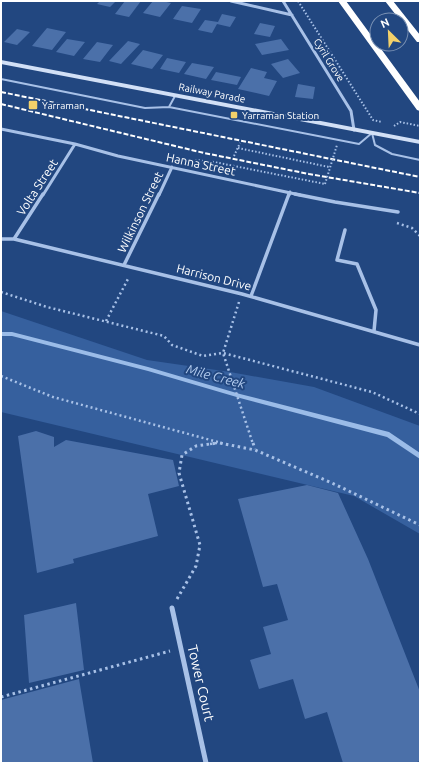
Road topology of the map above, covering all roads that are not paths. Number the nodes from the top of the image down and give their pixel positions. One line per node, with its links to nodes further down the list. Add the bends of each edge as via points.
1 (232, 1): 5 (street)
2 (283, 1): 5 (street, Cyril Grove)
3 (342, 1): 11 (highway)
4 (389, 1): 6 (highway)
5 (292, 15): 13 (street, Cyril Grove, via 351,110)
6 (420, 40)
7 (1, 62): 9 (main road, Railway Parade)
8 (1, 79): 10 (lane, via 146,108)
9 (175, 96): 10 (lane); 13 (main road, Railway Parade)
10 (169, 107): 14 (lane, via 359,144)
11 (420, 108)
12 (1, 129): 16 (street, Hanna Street)
13 (354, 130): 14 (main road, Railway Parade)
14 (372, 133): 15 (main road, Railway Parade); 17 (lane, via 375,145 387,152)
15 (420, 142)
16 (75, 144): 18 (street, Hanna Street); 23 (street, Volta Street)
17 (420, 160)
18 (172, 167): 19 (street, Hanna Street); 24 (street, Wilkinson Street)
19 (290, 192): 20 (street, Hanna Street); 25 (street)
20 (398, 212)
21 (345, 230): 26 (street, via 337,260 356,264 376,310)
22 (1, 239): 23 (street, Harrison Drive)
23 (14, 239): 24 (street, Harrison Drive)
24 (124, 265): 25 (street, Harrison Drive)
25 (251, 296): 26 (street, Harrison Drive)
26 (374, 331): 27 (street, Harrison Drive)
27 (420, 345)
28 (172, 608): 29 (street, Tower Court)
29 (206, 763)

